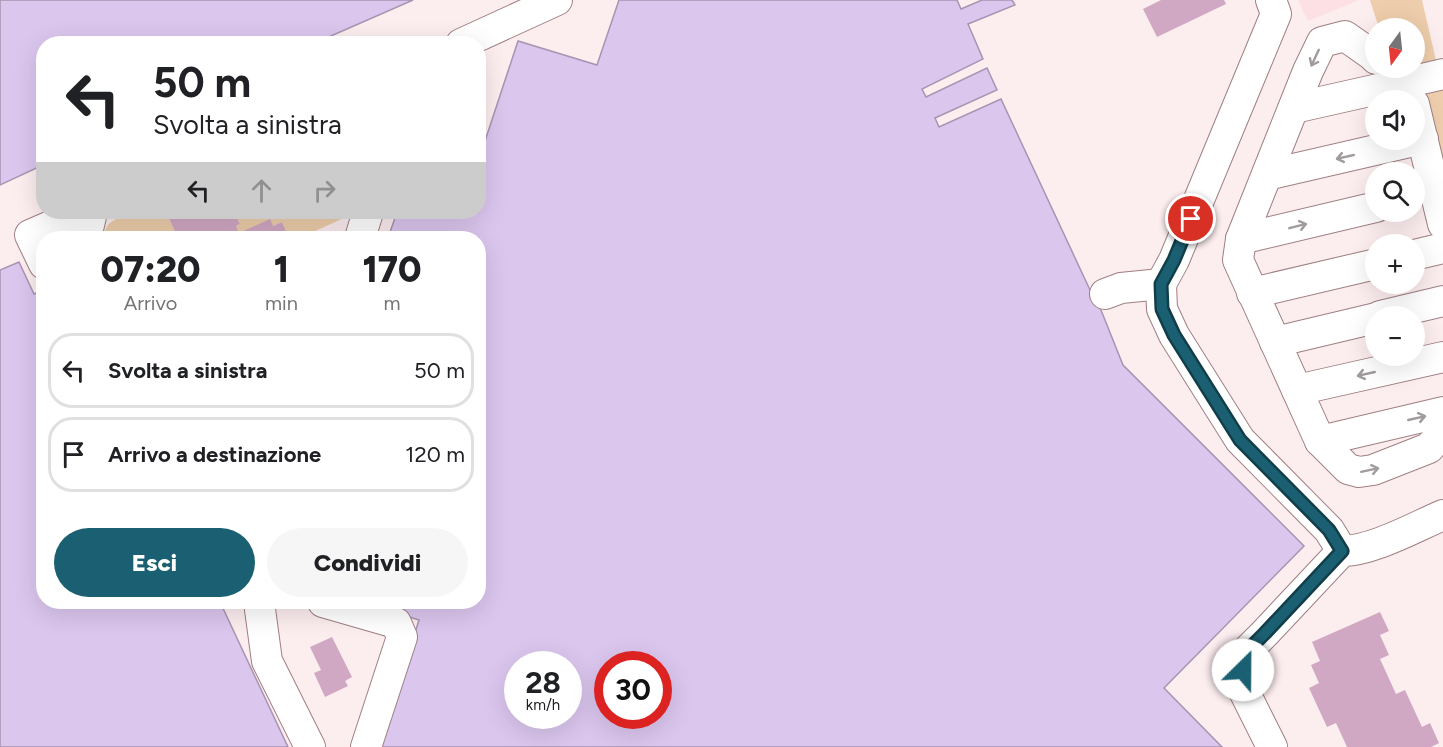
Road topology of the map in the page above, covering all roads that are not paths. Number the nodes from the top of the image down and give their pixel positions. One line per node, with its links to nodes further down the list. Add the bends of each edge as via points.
1 (557, 0): 3 (street)
2 (1271, 0): 21 (street, via 1276,14)
3 (478, 36)
4 (1365, 50): 7 (street, one-way to 7, via 1346,36 1322,42)
5 (1443, 74): 6 (street)
6 (1403, 88): 7 (street)
7 (1294, 108): 9 (street)
8 (1375, 150): 9 (street, one-way to 9)
9 (1267, 175): 16 (street)
10 (1425, 195): 13 (street)
11 (1365, 210): 16 (street, one-way to 11)
12 (67, 219): 14 (street)
13 (1443, 224)
14 (39, 231)
15 (36, 232): 17 (street, via 30,235)
16 (1241, 239): 22 (street, via 1238,260)
17 (36, 247)
18 (1443, 248): 19 (street)
19 (1425, 252)
20 (1365, 267): 22 (street)
21 (1161, 284): 23 (street, via 1121,288); 34 (street, via 1162,309 1174,335 1240,440 1329,530)
22 (1252, 293): 27 (street)
23 (1105, 294)
24 (1443, 301): 25 (street)
25 (1423, 306)
26 (1365, 320): 27 (street)
27 (1275, 342): 29 (street)
28 (1443, 357): 29 (street, one-way to 29)
29 (1297, 390): 32 (street)
30 (1443, 412): 32 (street, one-way to 30)
31 (1443, 432): 32 (street, one-way to 31, via 1348,469 1359,472 1429,448)
32 (1320, 441)
33 (1443, 515): 34 (street, via 1372,545)
34 (1342, 551): 39 (street, via 1245,653 1242,687)
35 (260, 609): 37 (street, via 267,661)
36 (347, 609): 38 (street, via 396,623 402,637)
37 (310, 747)
38 (366, 747)
39 (1272, 747)

